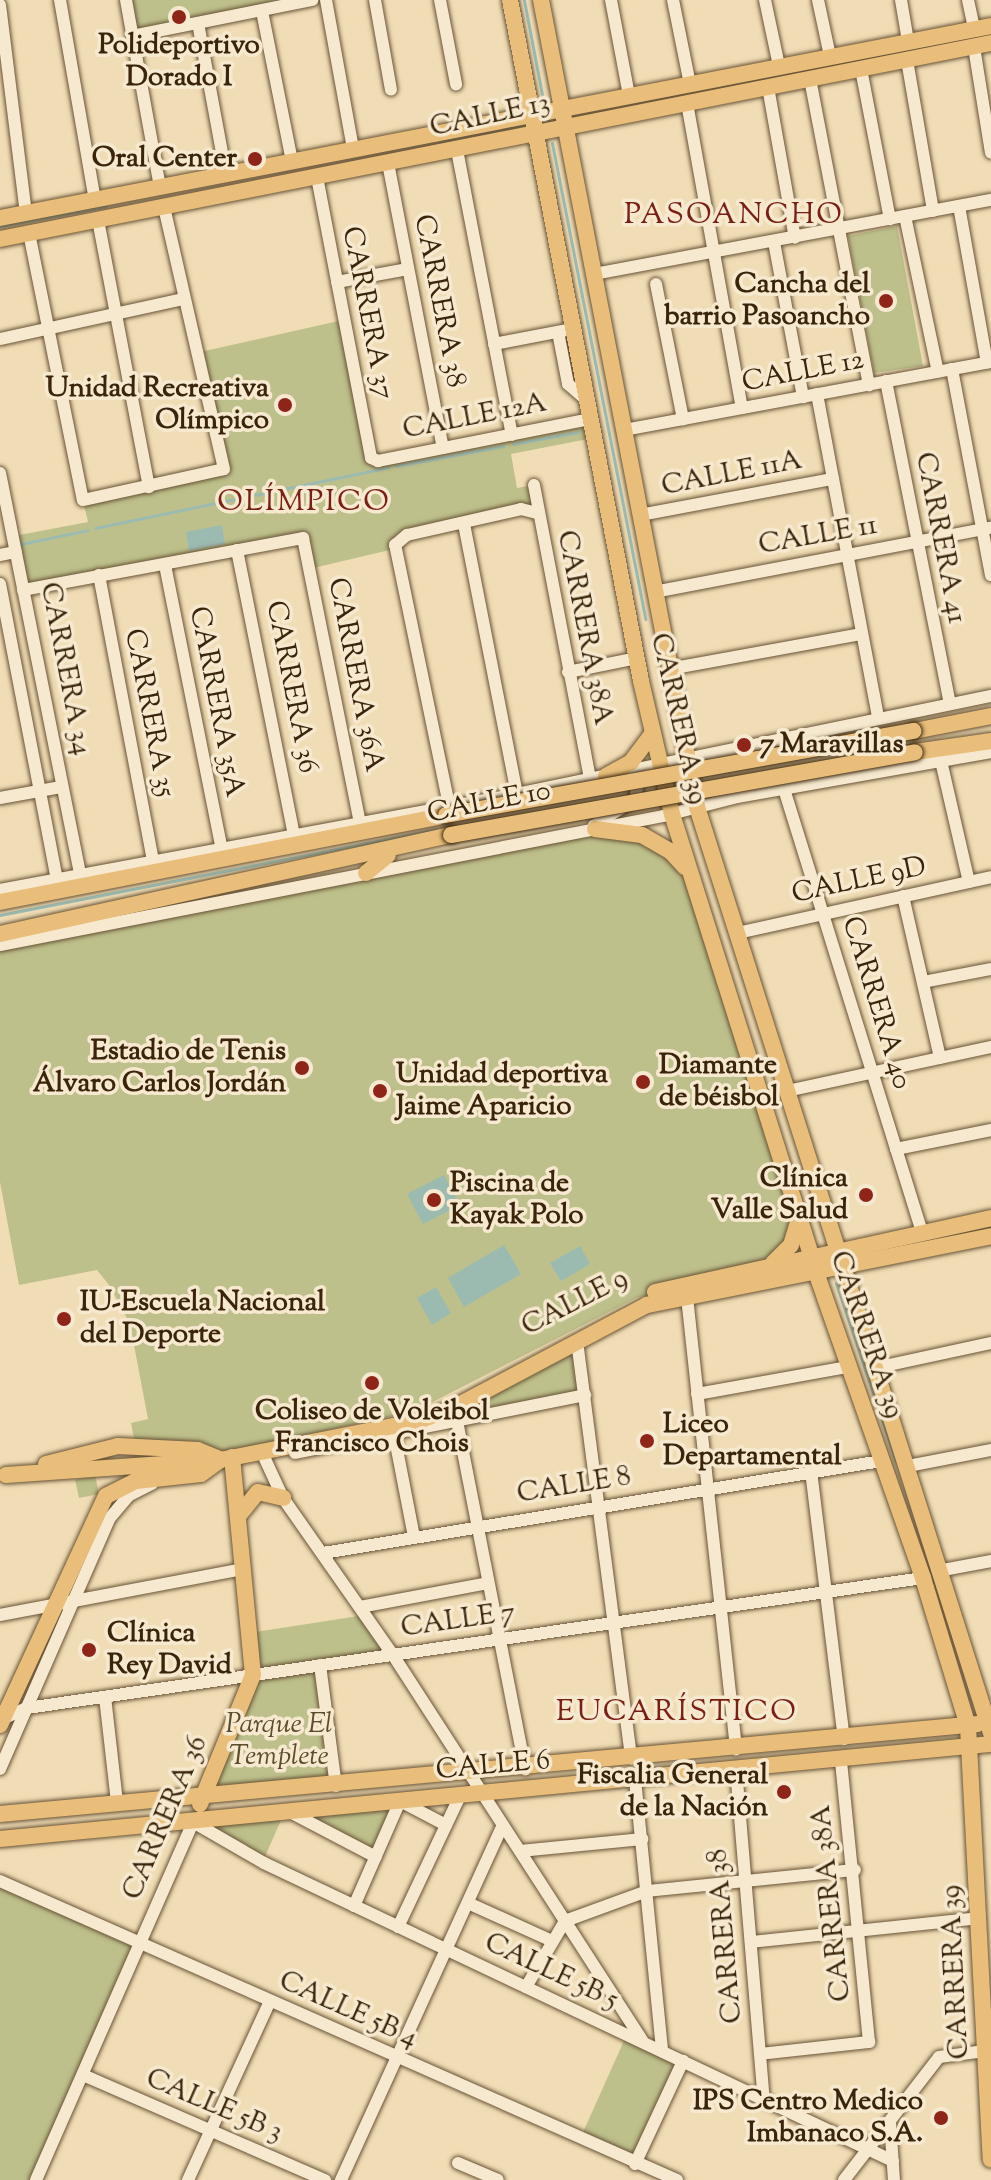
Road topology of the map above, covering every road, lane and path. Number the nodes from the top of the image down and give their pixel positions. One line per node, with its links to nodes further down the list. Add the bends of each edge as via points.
1 (60, 0): 50 (street)
2 (126, 0): 20 (street)
3 (312, 0): 16 (street)
4 (326, 0): 41 (street)
5 (375, 0): 33 (street)
6 (440, 0): 29 (street)
7 (510, 0): 31 (main road, CARRERA 39)
8 (541, 0): 36 (main road, CARRERA 39)
9 (611, 0): 34 (street)
10 (673, 0): 30 (street)
11 (765, 0): 26 (street)
12 (818, 0): 24 (street)
13 (901, 0): 21 (street)
14 (968, 0): 19 (street)
15 (0, 5): 55 (street)
16 (262, 11): 17 (street); 44 (street)
17 (198, 23): 20 (street); 47 (street)
18 (991, 26): 19 (main road, CALLE 13)
19 (974, 29): 21 (main road, CALLE 13)
20 (132, 36): 49 (street)
21 (908, 41): 24 (main road, CALLE 13)
22 (991, 43): 23 (main road, CALLE 13)
23 (974, 47): 25 (main road, CALLE 13); 43 (street)
24 (830, 56): 26 (main road, CALLE 13)
25 (907, 60): 27 (main road, CALLE 13); 54 (street)
26 (779, 66): 30 (main road, CALLE 13)
27 (861, 69): 28 (main road, CALLE 13); 58 (street)
28 (810, 79): 32 (main road, CALLE 13); 60 (street)
29 (456, 84)
30 (690, 84): 34 (main road, CALLE 13)
31 (526, 87): 36 (main road, CARRERA 39); 37 (main road, via 520,107)
32 (768, 87): 35 (main road, CALLE 13); 62 (street)
33 (391, 90)
34 (629, 95): 36 (main road, CALLE 13)
35 (687, 103): 38 (main road, CALLE 13); 65 (street)
36 (548, 111): 37 (main road, CALLE 13); 38 (main road, CARRERA 39); 39 (main road, CARRERA 39)
37 (506, 120): 41 (main road, CALLE 13)
38 (562, 127): 39 (main road, CALLE 13); 67 (main road, CARRERA 39)
39 (538, 133): 40 (main road, CALLE 13); 45 (main road, CARRERA 39)
40 (510, 140): 42 (main road, CALLE 13); 45 (main road, via 528,146)
41 (353, 149): 44 (main road, CALLE 13)
42 (457, 150): 46 (main road, CALLE 13); 75 (street)
43 (991, 153)
44 (292, 161): 47 (main road, CALLE 13)
45 (540, 162): 73 (main road, CARRERA 39)
46 (388, 163): 48 (main road, CALLE 13); 66 (street, CARRERA 38)
47 (226, 174): 49 (main road, CALLE 13)
48 (317, 177): 53 (main road, CALLE 13); 68 (street, CARRERA 37)
49 (160, 187): 50 (main road, CALLE 13)
50 (95, 200): 55 (main road, CALLE 13)
51 (991, 200): 52 (street)
52 (959, 206): 54 (street); 76 (street)
53 (164, 207): 59 (main road, CALLE 13); 70 (street)
54 (933, 211): 56 (street)
55 (26, 213): 57 (main road, CALLE 13)
56 (905, 216): 58 (street); 78 (street)
57 (0, 218)
58 (890, 219): 60 (street)
59 (98, 220): 61 (main road, CALLE 13); 71 (street)
60 (839, 229): 62 (street); 80 (street)
61 (29, 233): 63 (main road, CALLE 13); 72 (street)
62 (795, 238): 64 (street)
63 (0, 239)
64 (774, 242): 65 (street); 82 (street)
65 (714, 253): 67 (street); 83 (street)
66 (408, 269): 68 (street); 88 (street, CARRERA 38)
67 (594, 274): 86 (main road, CARRERA 39)
68 (337, 282): 89 (street, CARRERA 37)
69 (656, 284): 85 (street)
70 (184, 299): 71 (street); 93 (street, via 224,469)
71 (116, 315): 72 (street); 93 (street)
72 (48, 327): 74 (street); 93 (street, via 83,500)
73 (565, 331): 75 (street); 84 (main road, CARRERA 39)
74 (0, 339)
75 (494, 344): 87 (street)
76 (989, 362): 77 (street, CALLE 12)
77 (952, 369): 78 (street, CALLE 12); 97 (street)
78 (938, 372): 79 (street, CALLE 12)
79 (886, 381): 80 (street, CALLE 12); 98 (street, CARRERA 41)
80 (869, 385): 81 (street, CALLE 12)
81 (817, 394): 82 (street, CALLE 12); 91 (street)
82 (803, 397): 83 (street, CALLE 12)
83 (742, 408): 85 (street, CALLE 12)
84 (590, 419): 87 (street, CALLE 12A); 110 (main road, CARRERA 39)
85 (683, 419): 86 (street, CALLE 12)
86 (624, 430): 95 (main road, CARRERA 39)
87 (512, 435): 88 (street, CALLE 12A)
88 (443, 448): 89 (street, CALLE 12A)
89 (371, 458)
90 (0, 473): 100 (street, CARRERA 34)
91 (833, 479): 95 (street, CALLE 11A); 101 (street)
92 (534, 485): 94 (street, CARRERA 38A)
93 (149, 487)
94 (537, 513): 96 (street, via 521,509); 112 (street, CARRERA 38A)
95 (640, 515): 108 (main road, CARRERA 39)
96 (464, 524): 129 (street); 134 (street, via 396,541)
97 (986, 529): 98 (street, CALLE 11); 105 (street)
98 (915, 544): 101 (street, CALLE 11); 114 (street, CARRERA 41)
99 (237, 550): 103 (street); 136 (street, CARRERA 36A, via 303,538); 139 (street, CARRERA 36)
100 (16, 552): 102 (street); 107 (street, CARRERA 34)
101 (846, 552): 108 (street, CALLE 11); 109 (street)
102 (0, 555)
103 (165, 565): 104 (street); 140 (street, CARRERA 35A)
104 (99, 575): 107 (street); 142 (street, CARRERA 35)
105 (991, 575)
106 (0, 584): 128 (street, CARRERA 34)
107 (23, 590): 126 (street, CARRERA 34)
108 (654, 592): 111 (main road, CARRERA 39)
109 (862, 634): 111 (street); 117 (street)
110 (637, 658): 112 (street); 119 (main road, CARRERA 39)
111 (669, 669): 122 (main road, CARRERA 39)
112 (568, 672): 125 (street, CARRERA 38A)
113 (991, 696): 114 (street, CALLE 10)
114 (950, 703): 117 (street, CALLE 10)
115 (991, 708): 118 (main road)
116 (991, 716): 118 (main road, CALLE 10)
117 (878, 718): 121 (street, CALLE 10)
118 (962, 721): 134 (main road, CALLE 10, bridge)
119 (652, 734): 124 (main road, CARRERA 39); 125 (main road, via 631,762)
120 (984, 748): 123 (street, CALLE 10); 141 (main road, CALLE 10, bridge, via 915,752 451,835)
121 (732, 750): 122 (street, CALLE 10); 131 (street, via 715,763 713,780 723,793)
122 (686, 760): 124 (street, CALLE 10); 130 (main road, via 672,770); 133 (main road, CARRERA 39)
123 (941, 761): 127 (street, CALLE 10); 148 (street)
124 (660, 765): 125 (street, CALLE 10); 130 (main road, CARRERA 39)
125 (605, 777): 129 (street, CALLE 10); 138 (street, CARRERA 38A, via 635,784 635,800)
126 (61, 787): 128 (street); 144 (street, CARRERA 34)
127 (784, 789): 131 (street, CALLE 10); 154 (street, CARRERA 40)
128 (40, 792): 132 (street); 147 (street, CARRERA 34)
129 (517, 794): 134 (street, CALLE 10)
130 (667, 795): 135 (main road, CARRERA 39)
131 (737, 797): 133 (street, CALLE 10)
132 (0, 798)
133 (697, 807): 135 (street, CALLE 10); 155 (main road, CARRERA 39)
134 (444, 809): 136 (street, CALLE 10); 137 (main road, CALLE 10)
135 (672, 814): 138 (street, CALLE 10); 146 (main road, CARRERA 39)
136 (365, 821): 137 (main road); 139 (street, CALLE 10)
137 (407, 822): 153 (main road, CALLE 10)
138 (587, 831): 143 (street, CALLE 10); 146 (main road, via 626,830 655,841 681,861)
139 (294, 834): 140 (street, CALLE 10)
140 (222, 849): 142 (street, CALLE 10)
141 (392, 851): 143 (main road); 150 (main road, CALLE 10)
142 (153, 861): 144 (street, CALLE 10)
143 (366, 873): 152 (street, CALLE 10)
144 (80, 875): 147 (street, CALLE 10)
145 (991, 877): 148 (street, CALLE 9D)
146 (692, 878): 160 (main road, CARRERA 39)
147 (57, 879): 149 (street, CALLE 10)
148 (969, 882): 151 (street, CALLE 9D)
149 (0, 890)
150 (194, 895): 152 (main road); 156 (main road, CALLE 10)
151 (903, 896): 154 (street, CALLE 9D); 159 (street)
152 (225, 900): 157 (street, CALLE 10)
153 (0, 902)
154 (823, 914): 155 (street, CALLE 9D); 164 (street, CARRERA 40)
155 (737, 933): 161 (main road, CARRERA 39)
156 (0, 934)
157 (0, 945)
158 (991, 969): 159 (street)
159 (923, 982): 163 (street)
160 (731, 1000): 161 (main road); 168 (main road, CARRERA 39)
161 (767, 1029): 165 (main road, CARRERA 39)
162 (991, 1047): 163 (street)
163 (940, 1058): 164 (street)
164 (872, 1073): 165 (street); 167 (street, CARRERA 40)
165 (787, 1091): 172 (main road, CARRERA 39)
166 (991, 1130): 167 (street)
167 (896, 1149): 170 (street, CARRERA 40)
168 (799, 1217): 173 (main road, CARRERA 39); 174 (main road, via 791,1245)
169 (991, 1218): 170 (main road, CALLE 9)
170 (922, 1233): 172 (main road, CALLE 9)
171 (991, 1236): 172 (main road, CALLE 9)
172 (839, 1257): 173 (main road, CALLE 9); 179 (main road, CARRERA 39)
173 (813, 1262): 174 (main road, CALLE 9); 175 (main road, CALLE 9); 178 (main road, CARRERA 39)
174 (770, 1265): 180 (main road, CALLE 9, via 636,1298)
175 (687, 1297): 176 (main road, CALLE 9, via 640,1308); 181 (street)
176 (577, 1341): 180 (main road, CALLE 9); 182 (street)
177 (991, 1343): 179 (street)
178 (847, 1367): 181 (street); 188 (main road, CARRERA 39)
179 (875, 1368): 189 (main road, CARRERA 39)
180 (490, 1382): 186 (main road, CALLE 9, via 418,1421)
181 (697, 1394): 193 (street)
182 (585, 1395): 183 (street, CALLE 9); 195 (street)
183 (457, 1421): 184 (street, CALLE 9); 197 (street)
184 (394, 1434): 187 (street, CALLE 9); 199 (street)
185 (991, 1450): 189 (street)
186 (231, 1458): 187 (street, CALLE 9); 191 (main road, CALLE 9); 192 (main road, via 201,1474); 196 (main road, CARRERA 36)
187 (265, 1459): 194 (street)
188 (881, 1461): 190 (street, CALLE 8); 200 (main road, CARRERA 39)
189 (908, 1466): 198 (main road, CARRERA 39)
190 (811, 1471): 193 (street, CALLE 8); 207 (street)
191 (3, 1476)
192 (159, 1482): 208 (street, via 138,1489 118,1506); 209 (main road, via 136,1481 106,1496)
193 (707, 1488): 195 (street, CALLE 8); 211 (street)
194 (283, 1498): 196 (main road, via 258,1492); 201 (street)
195 (599, 1506): 197 (street, CALLE 8); 213 (street)
196 (239, 1516): 203 (main road, CARRERA 36)
197 (477, 1526): 199 (street, CALLE 8); 206 (street)
198 (928, 1527): 200 (main road); 204 (main road, CARRERA 39)
199 (414, 1537): 201 (street, CALLE 8)
200 (913, 1550): 205 (main road, CARRERA 39)
201 (323, 1553): 210 (street)
202 (991, 1561): 204 (street)
203 (244, 1569): 208 (street); 218 (main road, CARRERA 36)
204 (943, 1570): 217 (main road, CARRERA 39)
205 (923, 1578): 207 (street, CALLE 7); 223 (main road, CARRERA 39)
206 (488, 1583): 210 (street); 214 (street)
207 (826, 1592): 211 (street, CALLE 7); 225 (street)
208 (73, 1598): 209 (street); 221 (street)
209 (52, 1603): 212 (street); 222 (main road)
210 (360, 1607): 215 (street)
211 (720, 1607): 213 (street, CALLE 7); 229 (street)
212 (0, 1615)
213 (613, 1623): 214 (street, CALLE 7); 231 (street)
214 (500, 1639): 215 (street, CALLE 7); 235 (street)
215 (393, 1655): 216 (street, CALLE 7); 237 (street)
216 (320, 1665): 218 (street, CALLE 7); 240 (street)
217 (974, 1670): 220 (main road); 224 (main road, CARRERA 39)
218 (253, 1675): 219 (street, CALLE 7); 243 (main road, CARRERA 36)
219 (105, 1697): 221 (street, CALLE 7); 245 (street)
220 (991, 1697)
221 (27, 1708): 222 (street, CALLE 7); 234 (street)
222 (1, 1722)
223 (968, 1726): 224 (main road, CALLE 6); 225 (main road, CALLE 6); 227 (main road, CARRERA 39)
224 (990, 1726)
225 (844, 1739): 228 (main road, CALLE 6)
226 (991, 1744): 227 (main road, CALLE 6)
227 (971, 1746): 232 (main road, CALLE 6); 255 (main road, CARRERA 39)
228 (763, 1747): 229 (main road, CALLE 6); 233 (main road)
229 (736, 1749): 230 (main road, CALLE 6)
230 (688, 1754): 231 (main road, CALLE 6); 238 (main road)
231 (631, 1759): 235 (main road, CALLE 6)
232 (841, 1759): 233 (main road, CALLE 6); 256 (street, CARRERA 38A)
233 (792, 1764): 236 (main road, CALLE 6)
234 (0, 1769)
235 (525, 1769): 237 (main road, CALLE 6)
236 (736, 1769): 238 (main road, CALLE 6); 257 (street, CARRERA 38)
237 (470, 1774): 240 (main road, CALLE 6); 241 (street)
238 (662, 1777): 239 (main road, CALLE 6)
239 (635, 1779): 241 (main road, CALLE 6); 252 (street)
240 (336, 1786): 243 (main road, CALLE 6)
241 (483, 1794): 242 (main road, CALLE 6); 250 (street)
242 (460, 1796): 244 (main road, CALLE 6); 249 (street)
243 (203, 1798): 245 (main road, CALLE 6); 248 (main road, CARRERA 36)
244 (400, 1801): 246 (main road, CALLE 6); 249 (street); 254 (street)
245 (117, 1803): 247 (main road, CALLE 6)
246 (288, 1811): 248 (main road, CALLE 6); 254 (street)
247 (0, 1814)
248 (193, 1822): 251 (main road, CALLE 6); 261 (street, CALLE 5B 5); 268 (street, CARRERA 36)
249 (446, 1825): 264 (street)
250 (503, 1825): 253 (street); 260 (street)
251 (0, 1839)
252 (642, 1839): 253 (street); 259 (street)
253 (520, 1851): 263 (street)
254 (376, 1857): 261 (street)
255 (984, 1859): 262 (main road, CARRERA 39)
256 (855, 1870): 257 (street); 265 (street, CARRERA 38A)
257 (746, 1880): 259 (street); 267 (street, CARRERA 38)
258 (0, 1881): 268 (street, CALLE 5B 4)
259 (647, 1891): 263 (street); 273 (street)
260 (468, 1903): 266 (street); 269 (street)
261 (354, 1906): 264 (street, CALLE 5B 5)
262 (979, 1918): 265 (street); 274 (main road, CARRERA 39)
263 (565, 1921): 266 (street); 272 (street)
264 (398, 1927): 269 (street, CALLE 5B 5)
265 (862, 1929): 267 (street); 275 (street, CARRERA 38A, via 869,2042)
266 (552, 1941): 270 (street)
267 (751, 1942): 275 (street, CARRERA 38)
268 (142, 1944): 271 (street, CALLE 5B 4); 278 (street, CARRERA 36)
269 (447, 1950): 270 (street, CALLE 5B 5); 276 (street)
270 (526, 1987): 272 (street, CALLE 5B 5)
271 (270, 2001): 276 (street, CALLE 5B 4); 281 (street)
272 (644, 2043): 273 (street, CALLE 5B 5)
273 (662, 2051): 277 (street, CALLE 5B 5)
274 (985, 2051): 280 (street, via 939,2057); 283 (main road, CARRERA 39)
275 (760, 2054): 279 (street, CARRERA 38)
276 (398, 2058): 286 (street, CALLE 5B 4); 291 (street)
277 (683, 2061): 279 (street, CALLE 5B 5); 286 (street)
278 (83, 2075): 281 (street, CALLE 5B 3); 288 (street, CARRERA 36)
279 (764, 2099): 282 (street, CALLE 5B 5)
280 (890, 2122): 282 (street); 284 (street)
281 (209, 2133): 289 (street); 290 (street, CALLE 5B 3)
282 (870, 2149): 284 (street, CALLE 5B 5); 293 (street)
283 (991, 2159)
284 (893, 2161): 294 (street)
285 (458, 2163): 292 (street)
286 (635, 2164): 287 (street, CALLE 5B 4)
287 (669, 2178)
288 (36, 2180)
289 (188, 2180)
290 (325, 2180)
291 (341, 2180)
292 (498, 2180)
293 (844, 2180)
294 (894, 2180)

